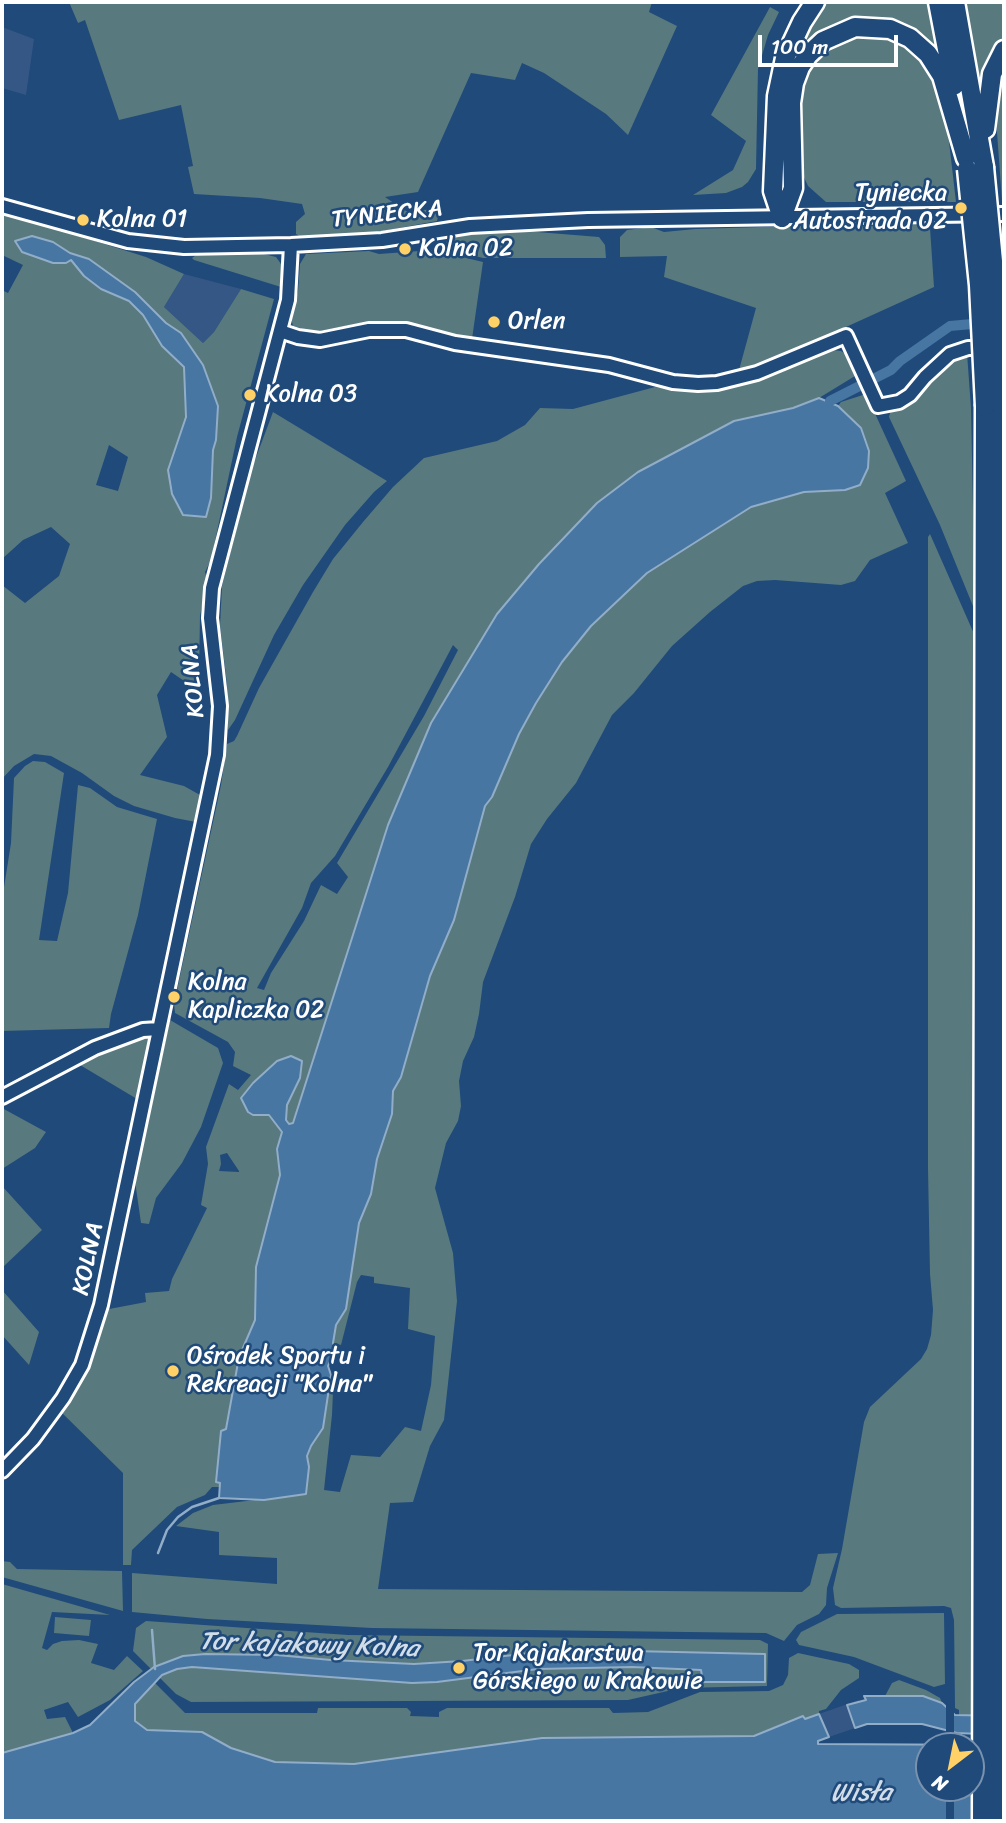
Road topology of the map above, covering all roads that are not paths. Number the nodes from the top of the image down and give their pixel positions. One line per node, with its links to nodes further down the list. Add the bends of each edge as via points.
1 (815, 2): 8 (highway, via 785,58 777,96 773,191)
2 (938, 2): 5 (highway)
3 (955, 2): 5 (highway)
4 (1004, 50): 5 (highway, via 992,74)
5 (972, 165): 8 (highway, via 942,76 929,54 890,29 855,27 823,41 808,55 794,83 793,188); 15 (highway, bridge, via 995,282)
6 (2, 206): 9 (street, TYNIECKA, via 128,241 184,247)
7 (1004, 214): 8 (street, TYNIECKA)
8 (782, 218): 9 (street, TYNIECKA, via 491,224 382,240)
9 (291, 245): 10 (street, KOLNA, via 289,289)
10 (279, 331): 11 (street, via 320,340 369,330 406,330 455,343 609,365 698,384 757,373 846,336 878,406 910,395 950,354 968,348); 12 (street, KOLNA, via 212,588 219,737)
11 (1004, 347)
12 (159, 1029): 13 (street, via 143,1030 95,1048); 14 (street, KOLNA, via 93,1335 82,1365 55,1410)
13 (2, 1097)
14 (2, 1471)
15 (990, 1681): 16 (highway); 17 (highway)
16 (982, 1821)
17 (996, 1821)

